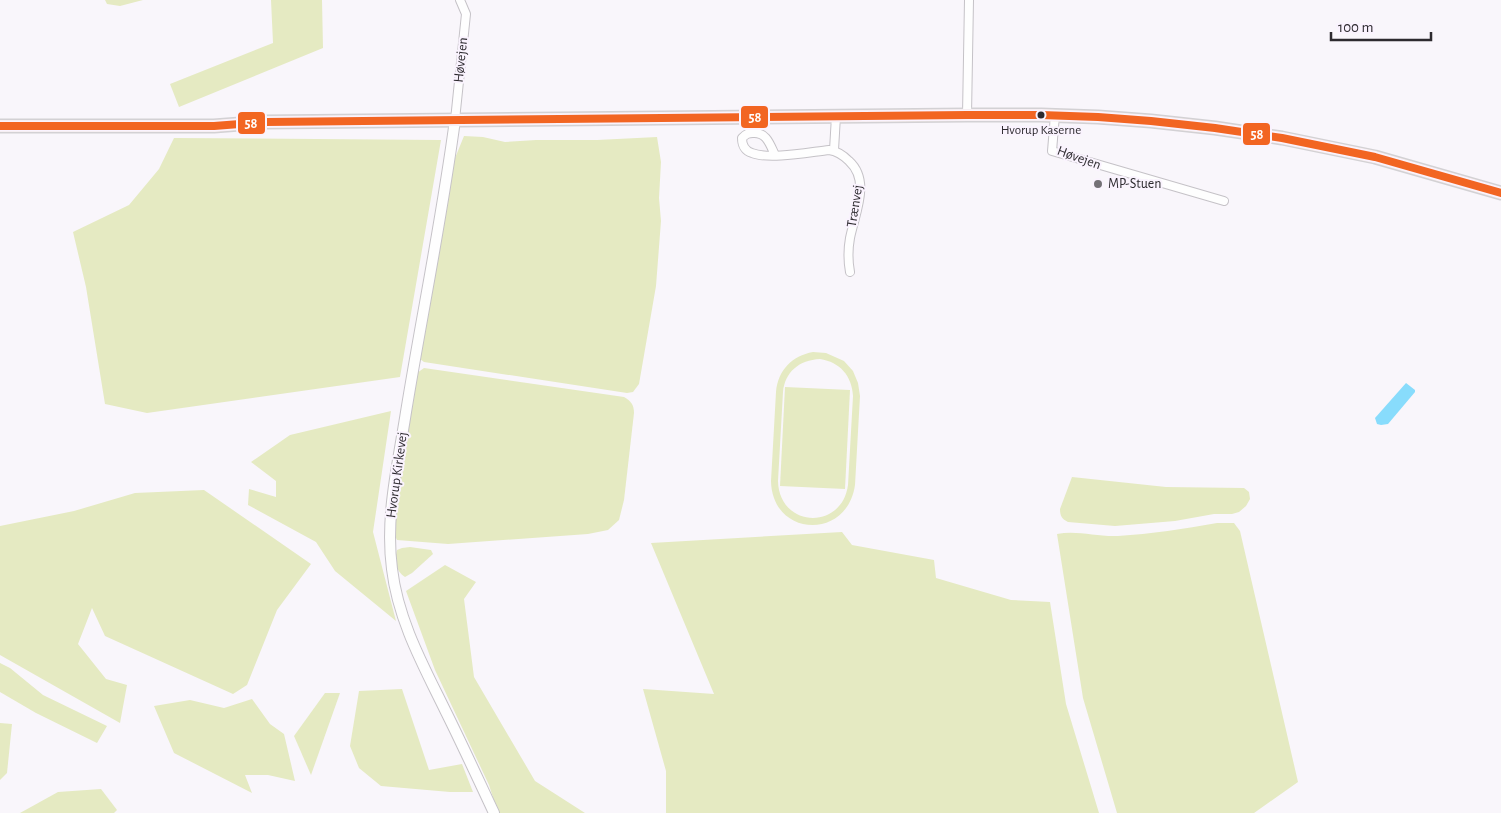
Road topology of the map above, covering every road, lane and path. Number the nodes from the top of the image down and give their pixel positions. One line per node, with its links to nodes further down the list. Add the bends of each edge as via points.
1 (460, 0): 7 (street, Høvejen, via 466,14)
2 (969, 0): 3 (street)
3 (967, 115): 4 (main road); 5 (main road)
4 (1054, 115): 12 (main road, via 1151,120 1282,138 1375,157); 13 (street, Høvejen, via 1052,151)
5 (836, 116): 7 (main road); 10 (street)
6 (0, 120): 8 (main road)
7 (455, 120): 8 (main road); 15 (street, Hvorup Kirkevej, via 394,481 390,545 396,589 408,630)
8 (266, 122): 9 (main road, via 214,126)
9 (0, 126)
10 (834, 150): 11 (street); 14 (street, Trænvej, via 851,163 861,183 850,239)
11 (775, 155)
12 (1501, 193)
13 (1224, 201)
14 (850, 272)
15 (494, 813)

